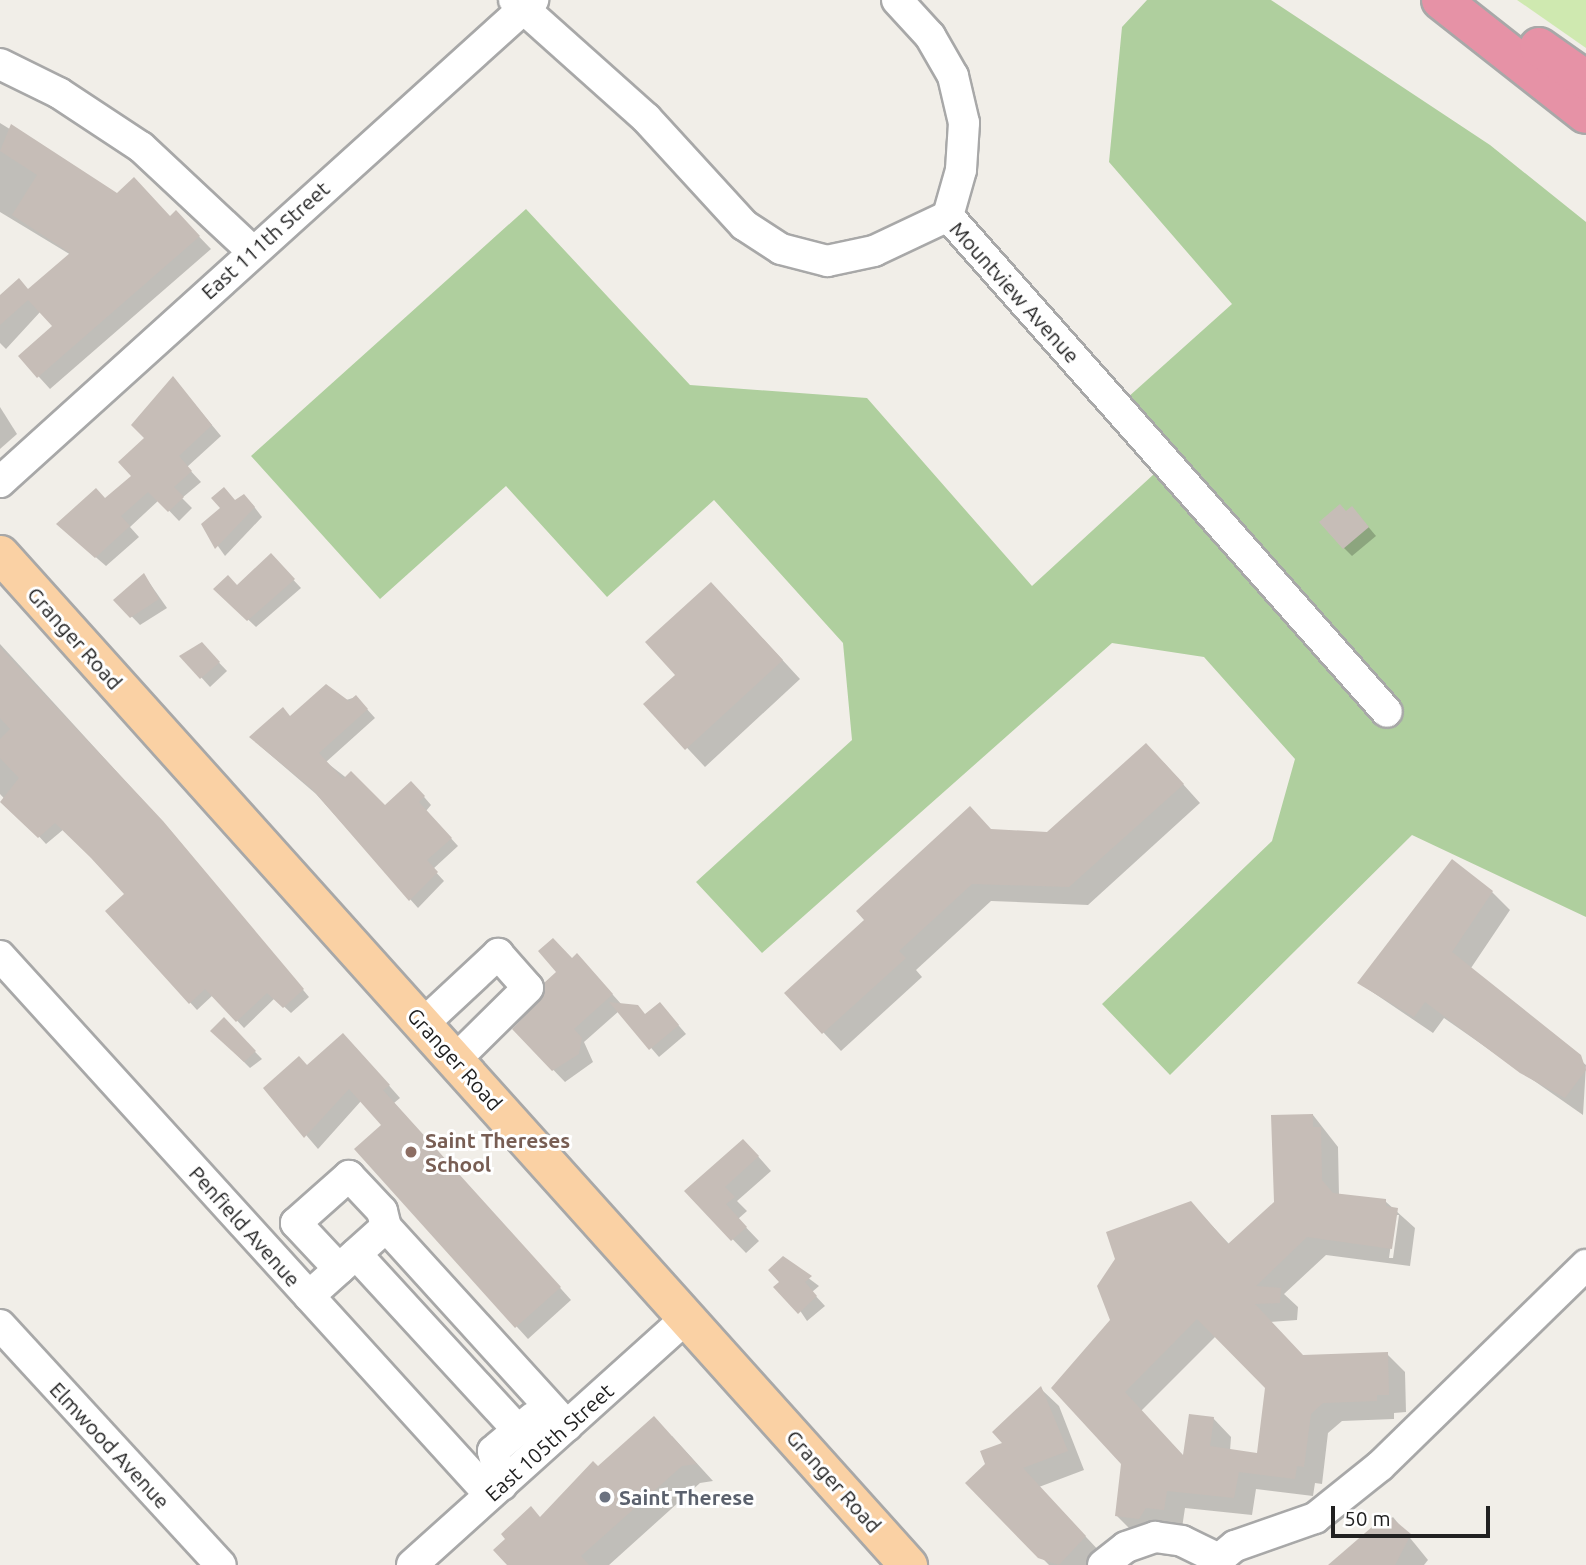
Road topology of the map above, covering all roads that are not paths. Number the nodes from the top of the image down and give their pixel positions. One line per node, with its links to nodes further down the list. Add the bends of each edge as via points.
1 (897, 0): 8 (street, via 930,36 953,76 964,122 961,170)
2 (1441, 0): 7 (highway)
3 (1471, 0): 6 (highway)
4 (523, 3): 8 (street, Mountview Avenue, via 646,118 744,225 781,249 827,261 874,251); 9 (street, East 111th Street)
5 (0, 64): 9 (street, via 60,93 141,146)
6 (1586, 80)
7 (1586, 114)
8 (948, 216): 12 (street, Mountview Avenue)
9 (252, 251): 10 (street, East 111th Street)
10 (0, 482)
11 (0, 554): 14 (main road, Granger Road)
12 (1387, 712)
13 (0, 956): 19 (street, Penfield Avenue)
14 (423, 1024): 15 (main road, Granger Road); 15 (street, via 498,954 528,988)
15 (455, 1060): 20 (main road, Granger Road)
16 (386, 1227): 17 (street); 17 (street, via 382,1211 349,1176 296,1223); 22 (street)
17 (348, 1262): 19 (street); 23 (street)
18 (1586, 1265): 26 (street, via 1370,1475 1315,1518 1235,1546)
19 (309, 1296): 24 (street, Penfield Avenue)
20 (686, 1318): 22 (street, East 105th Street); 25 (main road, Granger Road)
21 (0, 1325): 27 (street, Elmwood Avenue)
22 (557, 1416): 23 (street); 24 (street, East 105th Street)
23 (518, 1430): 24 (street, via 493,1451)
24 (496, 1490): 28 (street, East 105th Street)
25 (897, 1561)
26 (1216, 1562): 29 (street, via 1182,1541 1155,1537 1126,1547)
27 (221, 1565)
28 (412, 1565)
29 (1103, 1565)

